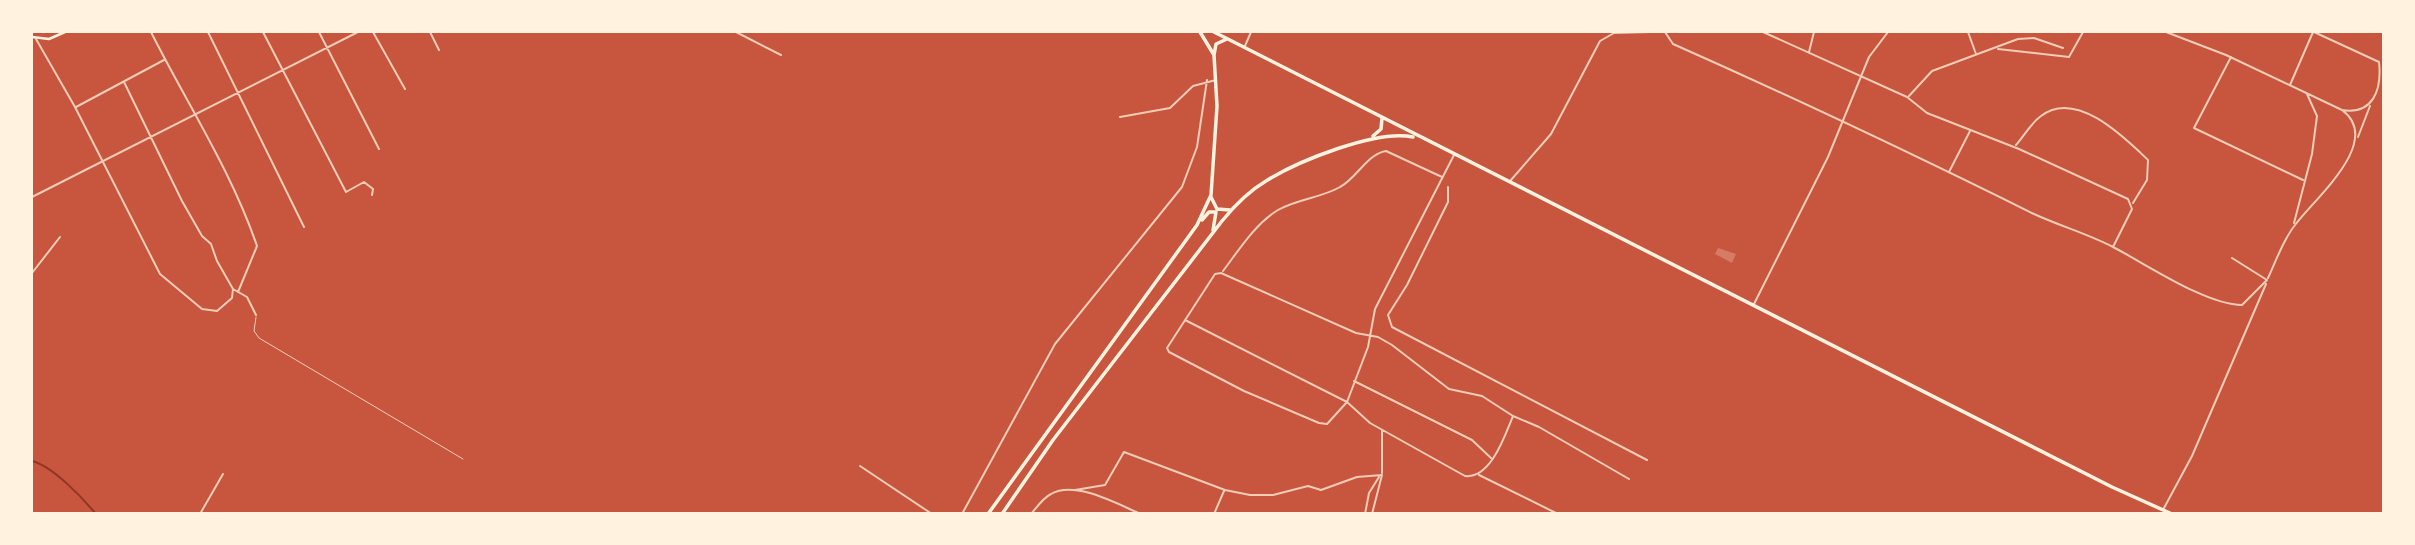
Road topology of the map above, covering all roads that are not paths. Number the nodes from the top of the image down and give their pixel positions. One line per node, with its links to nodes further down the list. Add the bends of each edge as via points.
1 (65, 32): 22 (main road, via 49,39)
2 (151, 32): 36 (street)
3 (208, 32): 46 (street)
4 (263, 32): 37 (street)
5 (319, 32): 25 (street)
6 (358, 32): 25 (street)
7 (373, 32): 45 (street)
8 (430, 32): 30 (street)
9 (736, 32): 32 (street)
10 (1200, 32): 33 (highway)
11 (1214, 32): 23 (highway)
12 (1251, 32): 26 (street)
13 (1651, 32): 68 (street, via 1614,33 1600,41 1551,134)
14 (1665, 32): 55 (street, via 1673,44)
15 (1763, 32): 31 (street)
16 (1814, 32): 31 (street)
17 (1888, 32): 38 (street)
18 (1968, 32): 34 (street)
19 (2083, 32): 29 (street, via 2069,57)
20 (2166, 32): 35 (street)
21 (2314, 32): 43 (street); 44 (street, via 2379,62)
22 (34, 38): 50 (street)
23 (1229, 39): 26 (highway); 33 (highway, via 1216,44)
24 (2009, 43): 27 (street, via 2034,38); 28 (street); 29 (street)
25 (328, 47): 37 (street); 62 (street)
26 (1244, 47): 54 (highway)
27 (2063, 48)
28 (1997, 49): 29 (street); 34 (street)
29 (2011, 49)
30 (439, 50)
31 (1809, 53): 38 (street)
32 (780, 55)
33 (1214, 55): 40 (highway)
34 (1977, 55): 48 (street, via 1932,71)
35 (2231, 57): 43 (street); 67 (street, via 2194,128)
36 (165, 60): 42 (street); 52 (street)
37 (283, 70): 46 (street); 70 (street, via 346,192 364,182)
38 (1861, 77): 48 (street); 55 (street)
39 (1208, 80): 40 (street); 53 (street, via 1193,86 1170,108); 108 (street, via 1197,147 1182,187 1055,344)
40 (1217, 80): 71 (highway)
41 (2384, 80): 44 (street)
42 (124, 82): 50 (street); 57 (street)
43 (2291, 85): 47 (street)
44 (2379, 85): 49 (street)
45 (405, 89)
46 (238, 91): 52 (street); 77 (street)
47 (2307, 93): 51 (street); 67 (street, via 2317,116)
48 (1906, 97): 56 (street, via 1927,113)
49 (2371, 105): 51 (street); 59 (street)
50 (75, 107): 64 (street)
51 (2342, 110): 59 (street, via 2354,122)
52 (195, 114): 57 (street); 86 (street, via 257,246)
53 (1120, 117)
54 (1382, 118): 58 (highway, via 1381,129); 60 (highway)
55 (1843, 120): 65 (street); 87 (street)
56 (1970, 130): 61 (street); 65 (street)
57 (151, 136): 64 (street); 85 (street)
58 (1371, 138): 60 (highway, via 1398,134); 74 (highway, via 1267,180)
59 (2357, 138): 76 (street, via 2328,188)
60 (1422, 139): 63 (highway)
61 (2015, 147): 73 (street); 73 (street, via 2040,116 2057,108 2086,113 2118,132 2148,160 2147,180)
62 (379, 149)
63 (1455, 154): 66 (street); 68 (highway)
64 (103, 161): 72 (street); 85 (street, via 160,274 202,309 217,311 232,298)
65 (1949, 172): 80 (street)
66 (1443, 177): 83 (street, via 1386,151 1377,152 1338,188 1278,210 1256,229); 90 (street, via 1375,309)
67 (2304, 180): 76 (street)
68 (1510, 182): 87 (highway)
69 (1448, 187): 97 (street, via 1448,202 1388,315 1392,327)
70 (373, 195)
71 (1211, 195): 74 (highway, via 1217,209); 75 (highway)
72 (32, 197)
73 (2132, 204): 80 (street)
74 (1231, 210): 78 (highway)
75 (1197, 225): 78 (highway, via 1215,211); 109 (highway)
76 (2294, 226): 84 (street)
77 (304, 228)
78 (1211, 235): 110 (highway)
79 (60, 237): 82 (street)
80 (2113, 247): 84 (street, via 2226,305 2242,305)
81 (2232, 258): 84 (street)
82 (32, 270)
83 (1222, 273): 89 (street, via 1215,274); 90 (street)
84 (2267, 280): 105 (street, via 2192,456)
85 (233, 289): 86 (street)
86 (238, 292): 88 (street, via 247,297)
87 (1753, 305): 105 (highway)
88 (256, 315): 95 (lane, via 254,331 259,338)
89 (1185, 320): 92 (street); 92 (street, via 1167,348 1182,360 1319,423 1327,425)
90 (1370, 338): 91 (street); 93 (street, via 1392,345 1449,389 1482,396)
91 (1353, 380): 92 (street); 96 (street, via 1472,440)
92 (1347, 402): 94 (street)
93 (1513, 416): 96 (street); 102 (street)
94 (1382, 429): 100 (street, via 1465,476); 101 (street)
95 (463, 459)
96 (1492, 459): 100 (street)
97 (1647, 460)
98 (860, 466): 107 (street)
99 (223, 474): 106 (street)
100 (1478, 474): 116 (street)
101 (1382, 475): 104 (street, via 1357,477 1321,490 1308,486 1273,495); 114 (street, via 1376,478); 115 (street)
102 (1629, 479)
103 (1075, 490): 104 (street, via 1105,485 1124,452); 111 (street, via 1048,495); 112 (street)
104 (1225, 490): 113 (street)
105 (2163, 510): 117 (highway)
106 (200, 513)
107 (932, 513)
108 (962, 513)
109 (988, 513)
110 (1002, 513)
111 (1031, 513)
112 (1141, 513)
113 (1214, 513)
114 (1365, 513)
115 (1372, 513)
116 (1558, 513)
117 (2172, 513)

